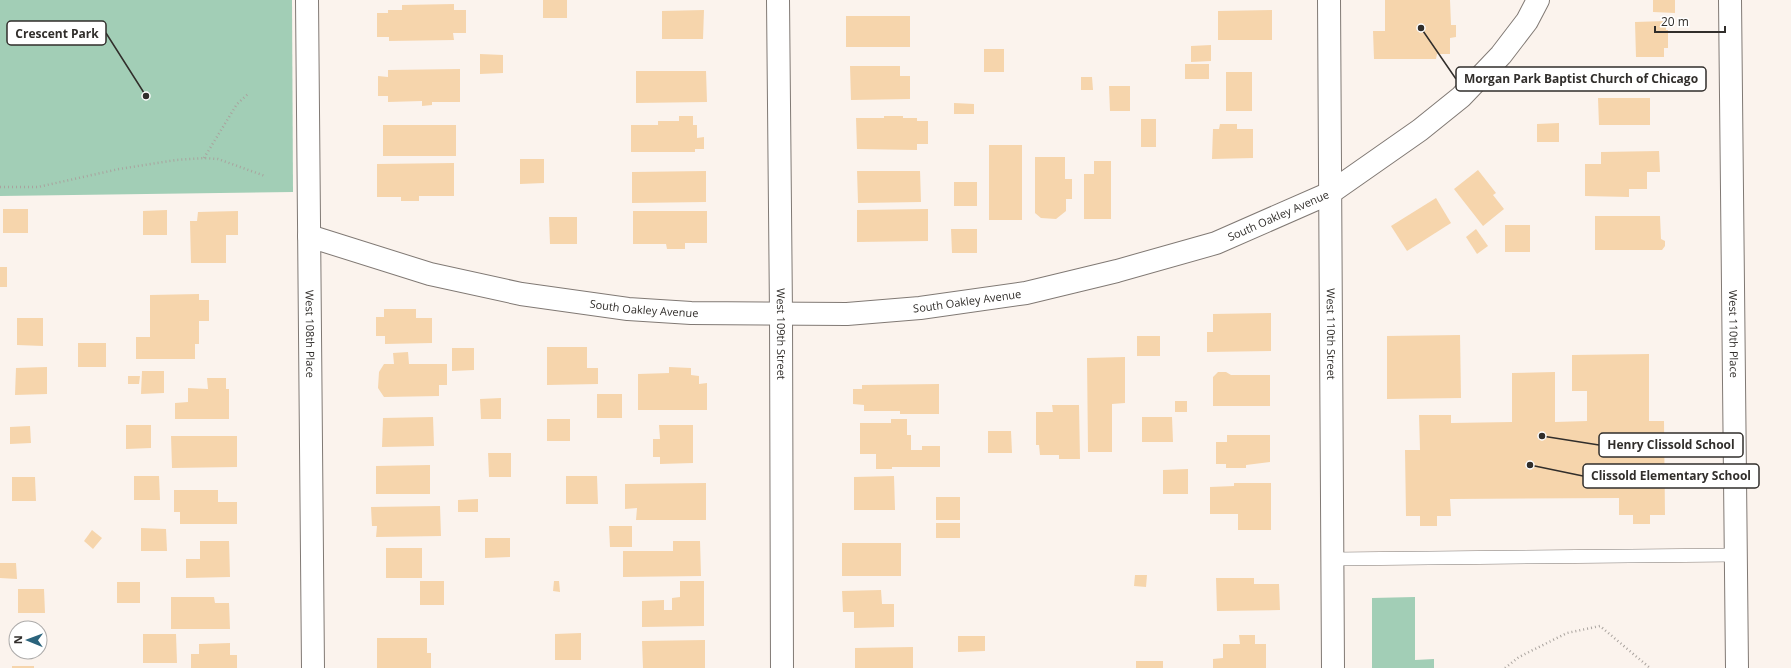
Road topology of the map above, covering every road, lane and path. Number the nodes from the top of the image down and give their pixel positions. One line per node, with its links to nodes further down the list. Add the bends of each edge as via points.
1 (307, 0): 11 (street, West 108th Place)
2 (778, 0): 12 (street, West 109th Street)
3 (1329, 0): 10 (street, West 110th Street)
4 (1538, 0): 10 (street, South Oakley Avenue, via 1527,21 1501,55 1461,97)
5 (1730, 0): 13 (street, West 110th Place)
6 (248, 94): 7 (path, via 237,104)
7 (204, 158): 8 (path, via 218,159); 9 (path, via 119,169 38,187)
8 (265, 176)
9 (0, 187)
10 (1330, 194): 12 (street, South Oakley Avenue, via 1216,243 1026,293 920,308 847,314); 14 (street, West 110th Street)
11 (309, 236): 12 (street, South Oakley Avenue, via 430,274 521,294 628,309); 15 (street, West 108th Place)
12 (781, 314): 16 (street, West 109th Street)
13 (1736, 555): 14 (lane); 20 (street, West 110th Place)
14 (1333, 559): 17 (street, West 110th Street)
15 (313, 668)
16 (782, 668)
17 (1333, 668)
18 (1505, 668): 19 (path, via 1519,657 1567,633 1600,626)
19 (1650, 668)
20 (1737, 668)

